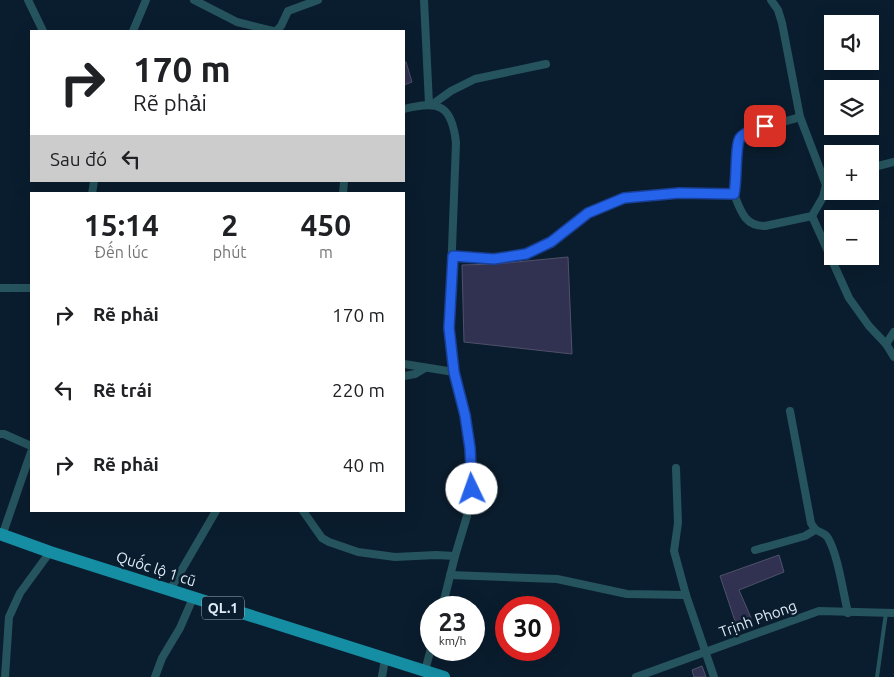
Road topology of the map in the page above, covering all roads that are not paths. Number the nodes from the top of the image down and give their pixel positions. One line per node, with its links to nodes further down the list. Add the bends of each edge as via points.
1 (28, 0): 7 (street)
2 (146, 0): 8 (street)
3 (194, 0): 9 (street, via 237,22)
4 (318, 0): 10 (street, via 288,11)
5 (424, 0): 12 (street)
6 (771, 0): 14 (street, via 782,23)
7 (43, 30)
8 (133, 30)
9 (271, 30)
10 (276, 30)
11 (546, 64): 12 (street, via 475,79)
12 (431, 104): 13 (street); 21 (street, via 449,116 454,128)
13 (405, 109)
14 (800, 117): 17 (street); 18 (street, via 751,131 740,138)
15 (894, 162): 16 (street)
16 (879, 166)
17 (824, 172)
18 (734, 194): 20 (street, via 750,224 757,226); 21 (street, via 679,193 624,198 588,213 551,242 526,254 494,259)
19 (824, 194): 20 (street)
20 (812, 216): 25 (street, via 849,298)
21 (453, 256): 29 (street, via 449,328)
22 (0, 288): 23 (street)
23 (30, 288)
24 (894, 332): 25 (street)
25 (886, 344): 26 (street)
26 (894, 357)
27 (405, 364): 28 (street)
28 (426, 368): 29 (street); 30 (street)
29 (454, 372): 42 (street, via 465,415 472,489)
30 (405, 376)
31 (790, 411): 38 (street)
32 (0, 434): 33 (street)
33 (30, 446)
34 (30, 455): 39 (street)
35 (676, 468): 45 (street, via 678,523 674,551)
36 (215, 512): 44 (street)
37 (304, 512): 42 (street, via 322,538 358,552 395,557)
38 (815, 530): 40 (street, via 805,536); 48 (street, via 826,535 833,548)
39 (1, 535): 41 (main road, Quốc lộ 1 cũ / QL.1)
40 (755, 550)
41 (50, 552): 44 (main road, Quốc lộ 1 cũ / QL.1); 54 (street, via 24,587 9,617)
42 (455, 556): 43 (street)
43 (450, 575): 45 (street, via 557,579 627,594); 46 (street)
44 (170, 590): 47 (main road, Quốc lộ 1 cũ / QL.1)
45 (686, 595): 50 (street)
46 (445, 596)
47 (193, 598): 51 (main road, Quốc lộ 1 cũ / QL.1); 55 (street)
48 (848, 613): 49 (street, Trịnh Phong); 50 (street, Trịnh Phong, via 819,611)
49 (890, 613): 60 (lane)
50 (706, 652): 58 (street, Trịnh Phong); 59 (street)
51 (385, 659): 53 (main road, Quốc lộ 1 cũ / QL.1); 56 (street)
52 (427, 661): 53 (street)
53 (425, 670): 57 (main road, Quốc lộ 1 cũ / QL.1)
54 (5, 677)
55 (155, 677)
56 (382, 677)
57 (444, 677)
58 (636, 677)
59 (714, 677)
60 (877, 677)

